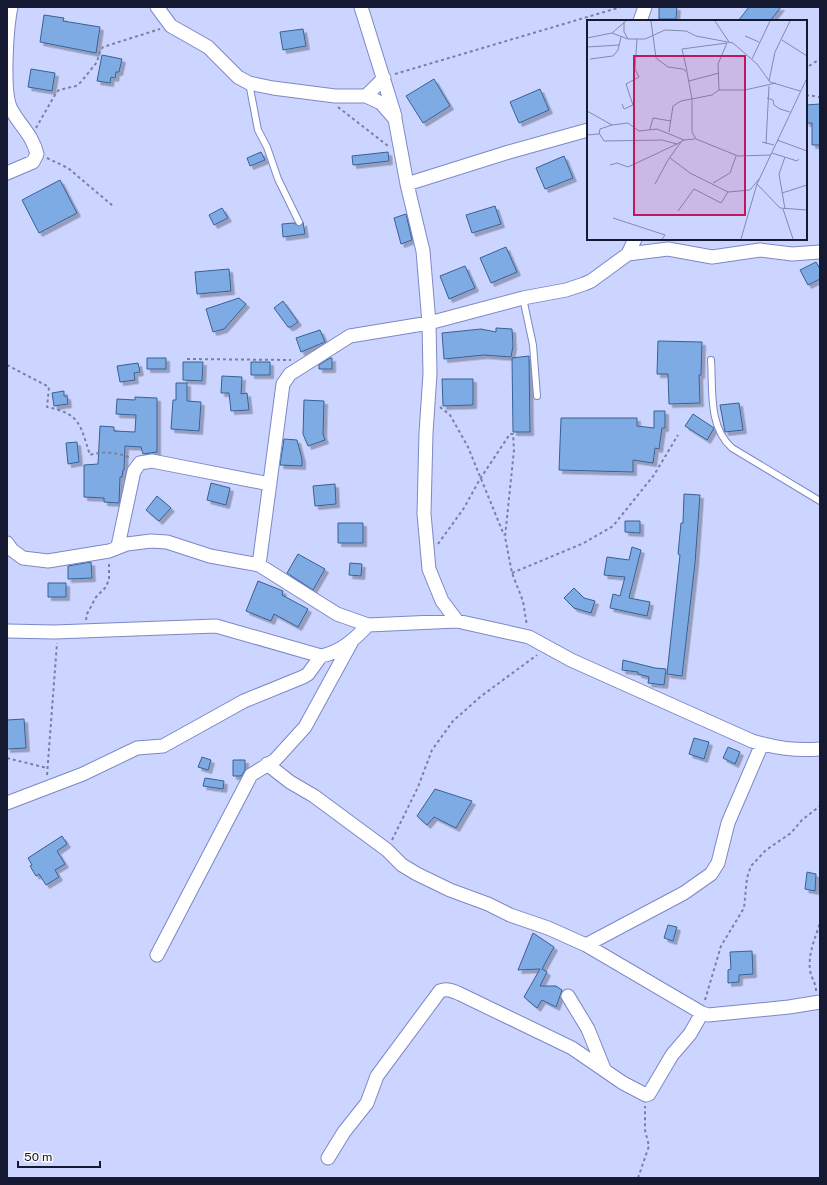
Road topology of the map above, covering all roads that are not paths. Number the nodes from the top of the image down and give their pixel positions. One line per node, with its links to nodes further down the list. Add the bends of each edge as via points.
1 (11, 7): 11 (street, via 7,42 7,97 10,108 31,136 37,154 33,162)
2 (156, 7): 7 (street, via 171,26 208,47 238,77)
3 (361, 7): 6 (street)
4 (645, 7): 5 (street)
5 (640, 20)
6 (384, 78): 8 (street); 9 (street)
7 (249, 83): 8 (street, via 335,96); 13 (lane, via 258,130)
8 (366, 96): 9 (street, via 381,103)
9 (396, 119): 12 (street)
10 (587, 130): 12 (street)
11 (7, 173)
12 (407, 184): 18 (street, via 423,251)
13 (299, 222)
14 (635, 240): 16 (street)
15 (820, 252): 16 (street, via 792,254 760,250 712,257 668,249)
16 (628, 254): 17 (street, via 591,281 566,290)
17 (523, 298): 18 (street); 20 (lane, via 533,345)
18 (429, 322): 21 (street, via 350,336 290,374 283,384); 26 (street, via 430,374 424,514 428,560 442,601)
19 (711, 360): 22 (lane, via 716,422 725,442)
20 (537, 396)
21 (270, 484): 24 (street, via 152,461 140,463 134,471); 25 (street)
22 (820, 501)
23 (7, 543): 24 (street, via 23,558 48,561)
24 (114, 549): 25 (street, via 151,541 167,542 210,556)
25 (259, 565): 27 (street, via 337,614)
26 (457, 621): 27 (street); 31 (street, via 529,637 571,660)
27 (368, 625): 29 (street)
28 (7, 631): 30 (street, via 55,632 216,626)
29 (351, 643): 30 (street, via 329,655); 33 (street, via 305,727 274,760)
30 (321, 656): 34 (street, via 303,677 244,701 163,746 136,748 83,774)
31 (762, 744): 32 (street, via 798,751); 35 (street, via 728,823 718,863 711,874 684,893)
32 (820, 749)
33 (267, 764): 35 (street, via 387,850 407,868 450,890); 36 (street, via 252,775)
34 (7, 803)
35 (586, 945): 39 (street)
36 (157, 955)
37 (568, 996): 40 (street, via 588,1029)
38 (817, 1003): 39 (street)
39 (702, 1013): 40 (street, via 690,1034 672,1055 649,1094 646,1095 623,1083)
40 (604, 1069): 41 (street, via 572,1048 460,994 443,990 377,1076 367,1102)
41 (328, 1158)

